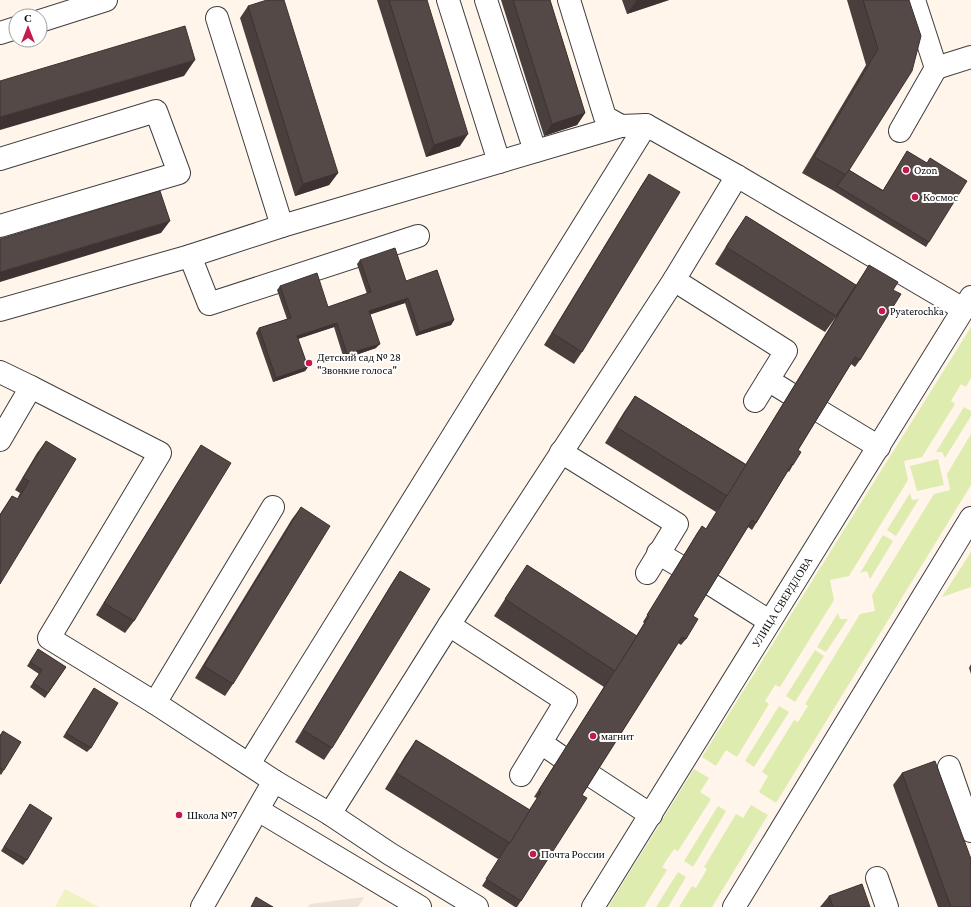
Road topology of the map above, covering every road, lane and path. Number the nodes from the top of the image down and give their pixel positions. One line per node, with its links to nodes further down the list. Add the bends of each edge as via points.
1 (106, 0): 6 (street)
2 (448, 0): 15 (street)
3 (486, 0): 13 (street)
4 (569, 0): 11 (street, via 605,118)
5 (914, 0): 9 (street)
6 (48, 18)
7 (217, 18): 18 (street)
8 (971, 57): 9 (street)
9 (936, 68): 12 (street)
10 (646, 125): 11 (street); 16 (street); 44 (street)
11 (622, 126): 13 (street)
12 (900, 131)
13 (535, 151): 15 (street)
14 (0, 160): 17 (street, via 156,111 179,173)
15 (499, 162): 18 (street)
16 (737, 176): 21 (street); 22 (street)
17 (0, 226)
18 (282, 226): 20 (street)
19 (418, 236): 20 (street, via 209,304)
20 (190, 256): 23 (street)
21 (674, 280): 25 (street, via 786,351); 32 (street)
22 (967, 303): 31 (street, УЛИЦА СВЕРДЛОВА)
23 (0, 310)
24 (0, 372): 26 (street)
25 (768, 380): 27 (street); 28 (street)
26 (31, 387): 30 (street); 41 (street, via 160,453 49,638)
27 (789, 393)
28 (755, 401)
29 (821, 412): 31 (street)
30 (0, 440)
31 (878, 446): 39 (street, УЛИЦА СВЕРДЛОВА)
32 (561, 452): 35 (street, via 676,524); 40 (street)
33 (273, 507): 41 (street)
34 (971, 518): 59 (street)
35 (658, 553): 36 (street); 37 (street)
36 (678, 565)
37 (647, 572)
38 (712, 585): 39 (street)
39 (769, 621): 51 (street, УЛИЦА СВЕРДЛОВА)
40 (450, 625): 42 (street, via 566,701); 50 (street)
41 (155, 703): 44 (street)
42 (541, 743): 43 (street); 46 (street)
43 (560, 756)
44 (249, 764): 48 (street)
45 (950, 767): 52 (street)
46 (521, 775)
47 (593, 777): 51 (street)
48 (274, 781): 49 (street); 50 (street)
49 (258, 810): 55 (street); 56 (street)
50 (330, 814): 54 (street, via 390,854)
51 (651, 814): 58 (street, УЛИЦА СВЕРДЛОВА)
52 (971, 831)
53 (877, 878): 60 (street)
54 (450, 900): 57 (street)
55 (202, 907)
56 (420, 907)
57 (477, 907)
58 (594, 907)
59 (734, 907)
60 (887, 907)

